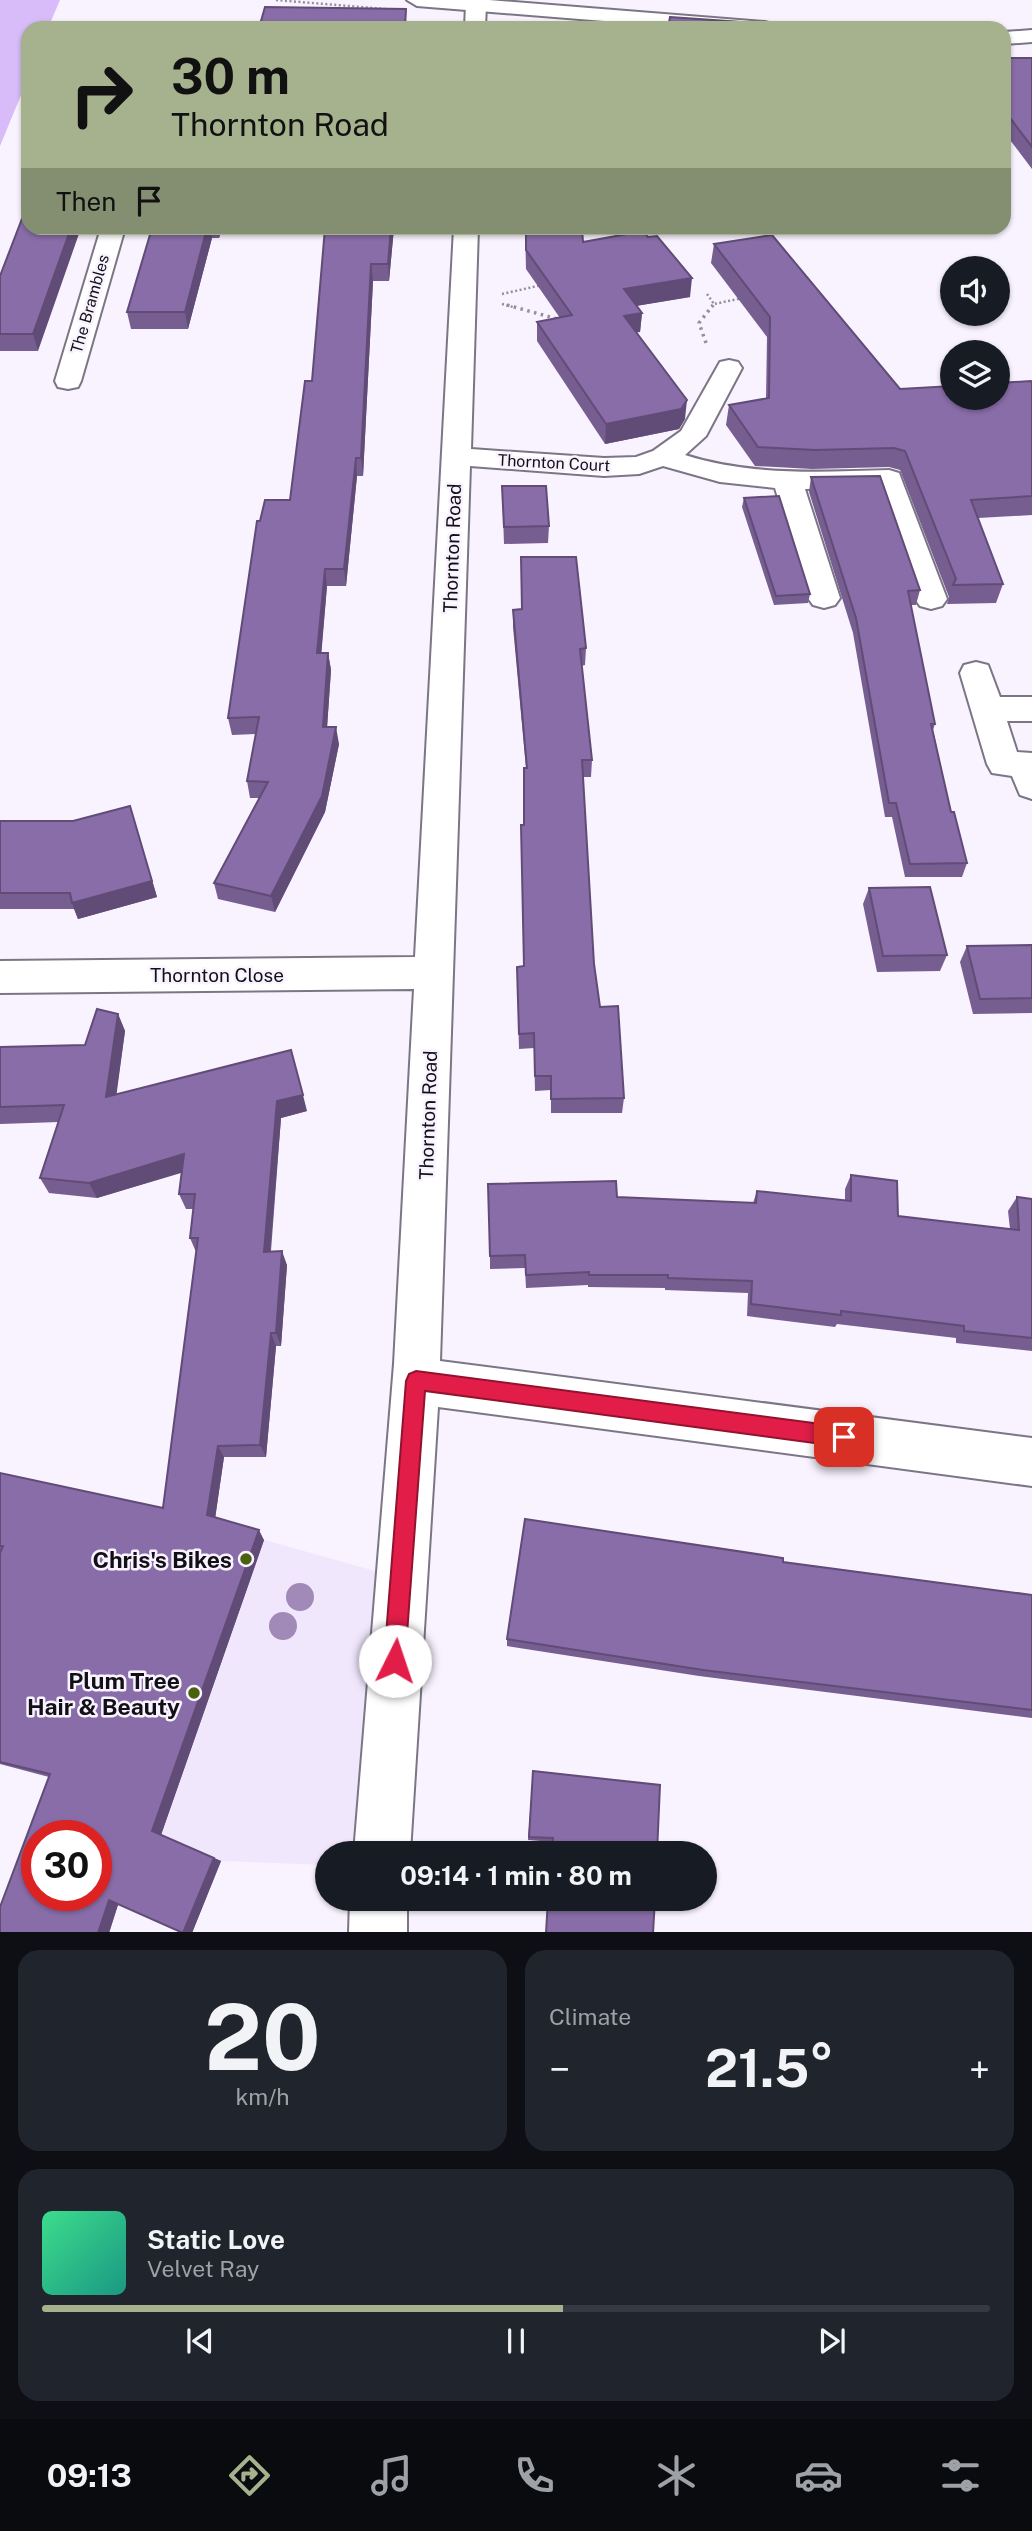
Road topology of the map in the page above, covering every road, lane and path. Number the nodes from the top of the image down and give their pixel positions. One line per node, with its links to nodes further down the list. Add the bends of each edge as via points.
1 (276, 0): 4 (path)
2 (417, 0): 3 (street)
3 (476, 4): 5 (street); 6 (street)
4 (394, 9)
5 (475, 21)
6 (626, 21)
7 (1032, 36): 8 (street)
8 (1011, 38)
9 (1011, 43): 10 (street)
10 (1032, 44)
11 (111, 235): 21 (street, The Brambles)
12 (466, 235): 22 (street, Thornton Road)
13 (544, 284): 15 (path)
14 (707, 294): 18 (path)
15 (494, 296)
16 (746, 298): 18 (path)
17 (495, 302): 19 (path)
18 (714, 303): 20 (path, via 699,323)
19 (562, 320)
20 (724, 368): 23 (street, Thornton Court, via 692,436)
21 (68, 381)
22 (456, 457): 23 (street, Thornton Court, via 604,467 639,465); 31 (street, Thornton Road)
23 (663, 457): 24 (street, via 741,478)
24 (788, 482): 25 (street); 26 (street, via 890,479)
25 (824, 598)
26 (931, 598)
27 (976, 673): 28 (street)
28 (987, 709): 29 (street); 30 (street, via 1004,764 1027,765)
29 (1032, 709)
30 (1032, 786)
31 (434, 973): 32 (street, Thornton Close); 33 (street, Thornton Road)
32 (0, 977)
33 (416, 1381): 34 (street); 35 (street, Thornton Road)
34 (1032, 1462)
35 (383, 1841)
36 (378, 1911): 37 (street)
37 (377, 1932)

